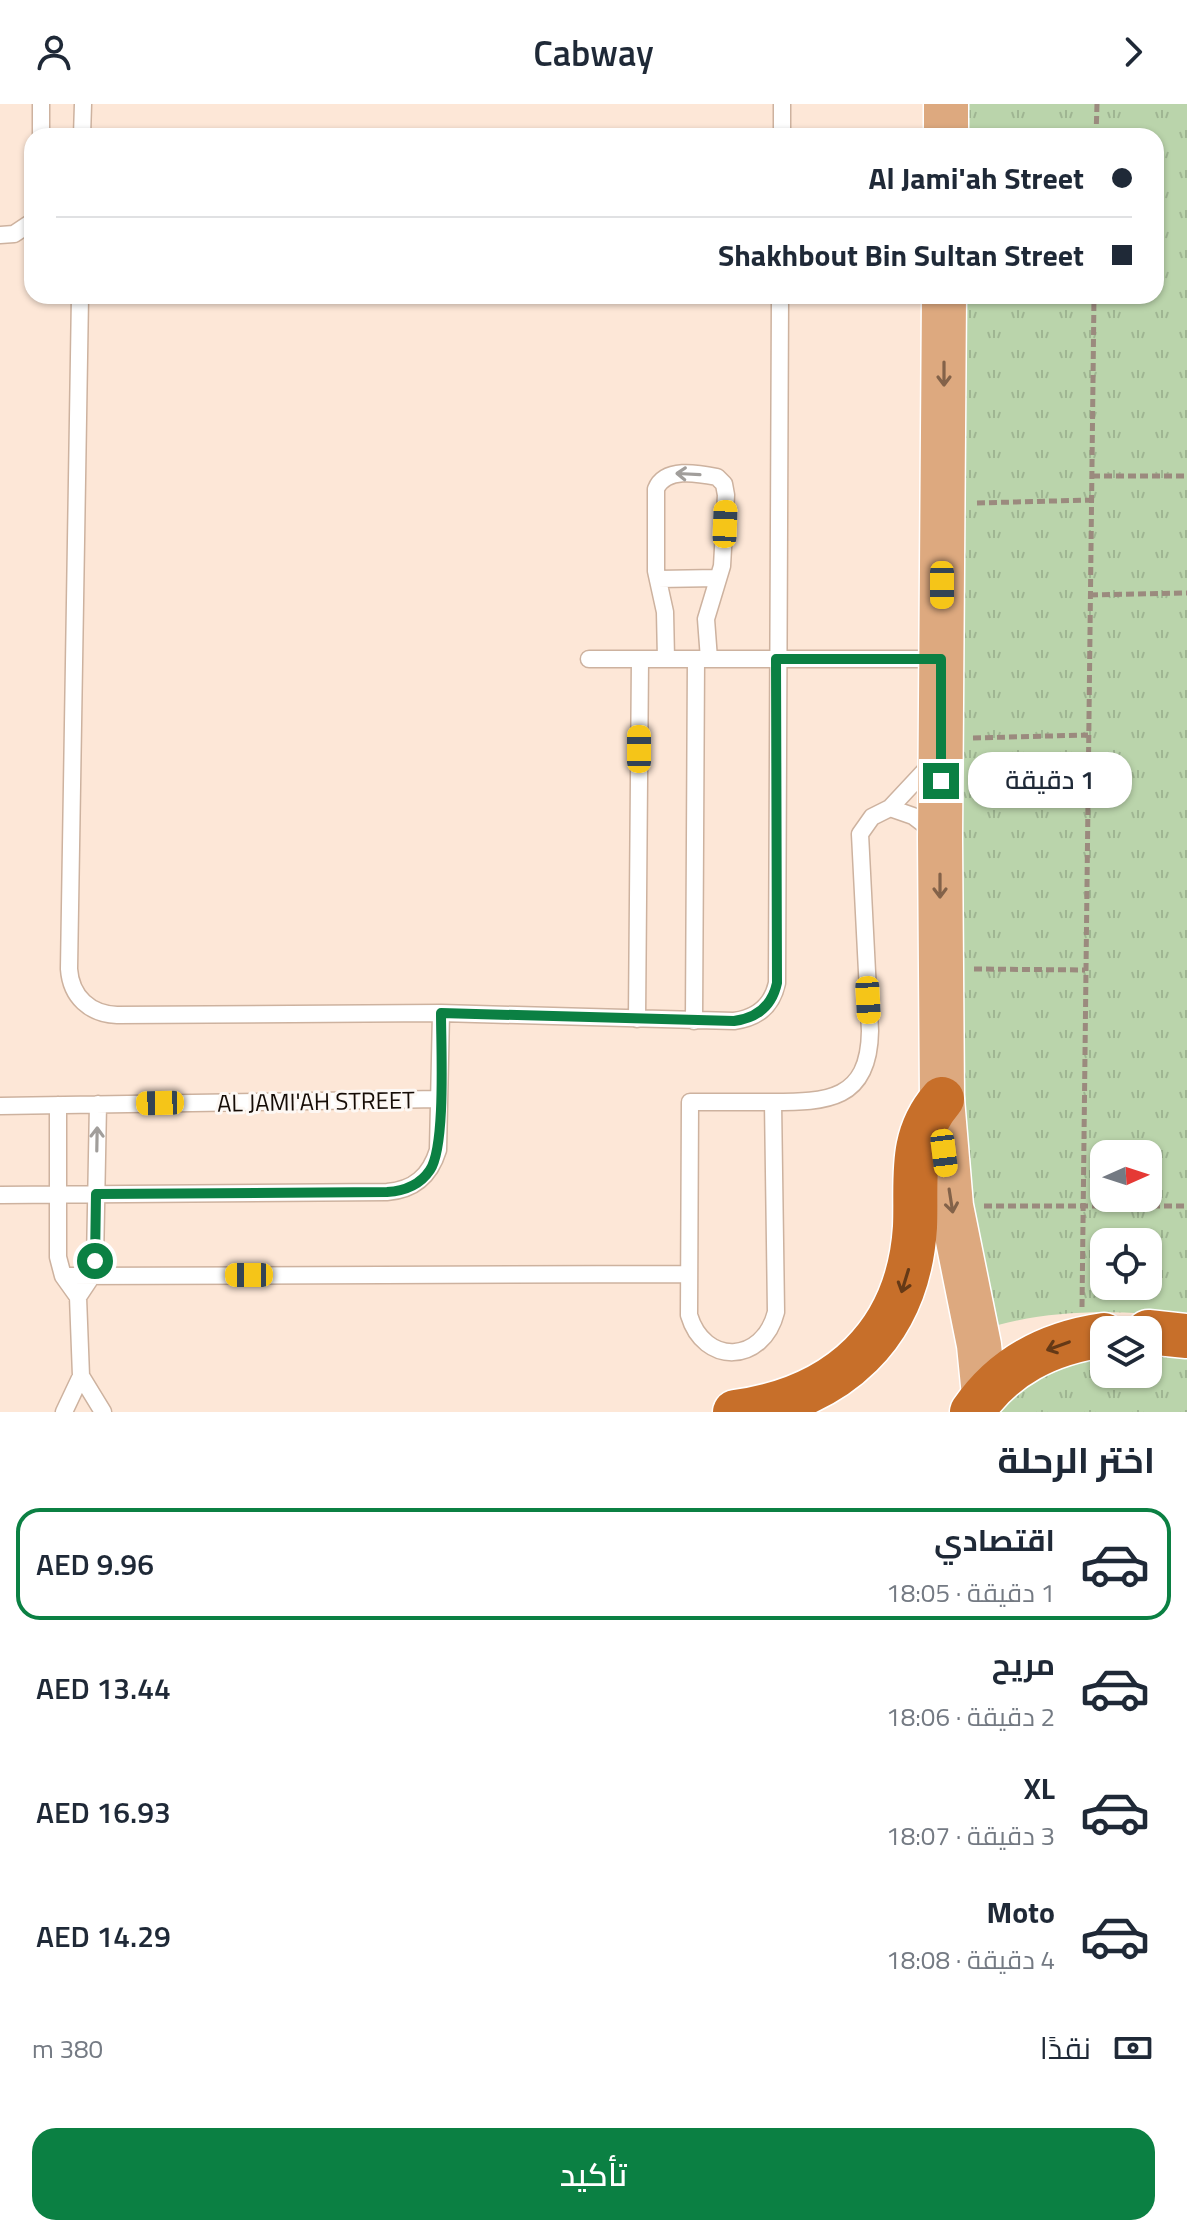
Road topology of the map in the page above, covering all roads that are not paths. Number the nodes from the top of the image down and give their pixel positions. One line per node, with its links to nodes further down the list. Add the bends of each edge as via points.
1 (41, 104): 5 (lane)
2 (83, 104): 6 (lane)
3 (782, 104): 7 (lane)
4 (946, 104): 8 (main road)
5 (41, 128)
6 (82, 128)
7 (782, 128)
8 (946, 128)
9 (24, 227): 10 (lane)
10 (0, 235)
11 (80, 304): 25 (lane, via 69,969 74,990 87,1006 107,1015)
12 (780, 304): 20 (lane)
13 (944, 304): 21 (main road, one-way to 21)
14 (718, 578): 15 (lane); 15 (lane, one-way to 15, via 724,554 724,484 712,476 672,474 656,489); 19 (lane)
15 (658, 579): 18 (lane)
16 (589, 659): 17 (lane)
17 (640, 659): 18 (lane); 26 (lane)
18 (666, 659): 19 (lane)
19 (702, 659): 20 (lane); 27 (lane)
20 (776, 659): 21 (lane); 27 (lane, via 775,995 747,1019)
21 (941, 659): 22 (main road)
22 (941, 745): 23 (lane); 24 (main road)
23 (890, 808): 24 (lane, via 913,816); 30 (lane, via 865,824 859,845 870,1031 867,1060 852,1084 828,1100)
24 (940, 839): 29 (main road, one-way to 29)
25 (441, 1013): 26 (lane); 28 (lane, AL JAMI'AH STREET)
26 (637, 1019): 27 (lane)
27 (694, 1021)
28 (439, 1099): 31 (lane, AL JAMI'AH STREET); 34 (lane, AL JAMI'AH STREET, via 435,1161 423,1179 400,1191)
29 (942, 1099): 45 (main road, one-way to 45, via 951,1206 979,1345); 48 (highway, one-way to 48, via 925,1122 916,1149 908,1272 878,1336 825,1384 781,1403)
30 (773, 1102): 37 (lane, via 690,1102); 37 (lane, via 776,1312 768,1335 736,1353 711,1347 689,1315)
31 (98, 1104): 32 (lane, AL JAMI'AH STREET); 34 (lane, one-way to 31)
32 (58, 1105): 33 (lane, AL JAMI'AH STREET); 36 (lane)
33 (0, 1106)
34 (96, 1194): 36 (lane, AL JAMI'AH STREET); 39 (lane)
35 (0, 1195): 36 (lane, AL JAMI'AH STREET)
36 (57, 1195): 38 (lane)
37 (689, 1274): 39 (lane)
38 (63, 1276): 39 (lane); 40 (lane)
39 (92, 1276): 40 (lane)
40 (78, 1297): 44 (lane)
41 (1162, 1333): 42 (highway)
42 (1187, 1336)
43 (1090, 1337): 45 (highway, one-way to 45, via 1015,1365)
44 (81, 1376): 46 (lane); 47 (lane)
45 (978, 1403)
46 (64, 1412)
47 (103, 1412)
48 (735, 1412)

